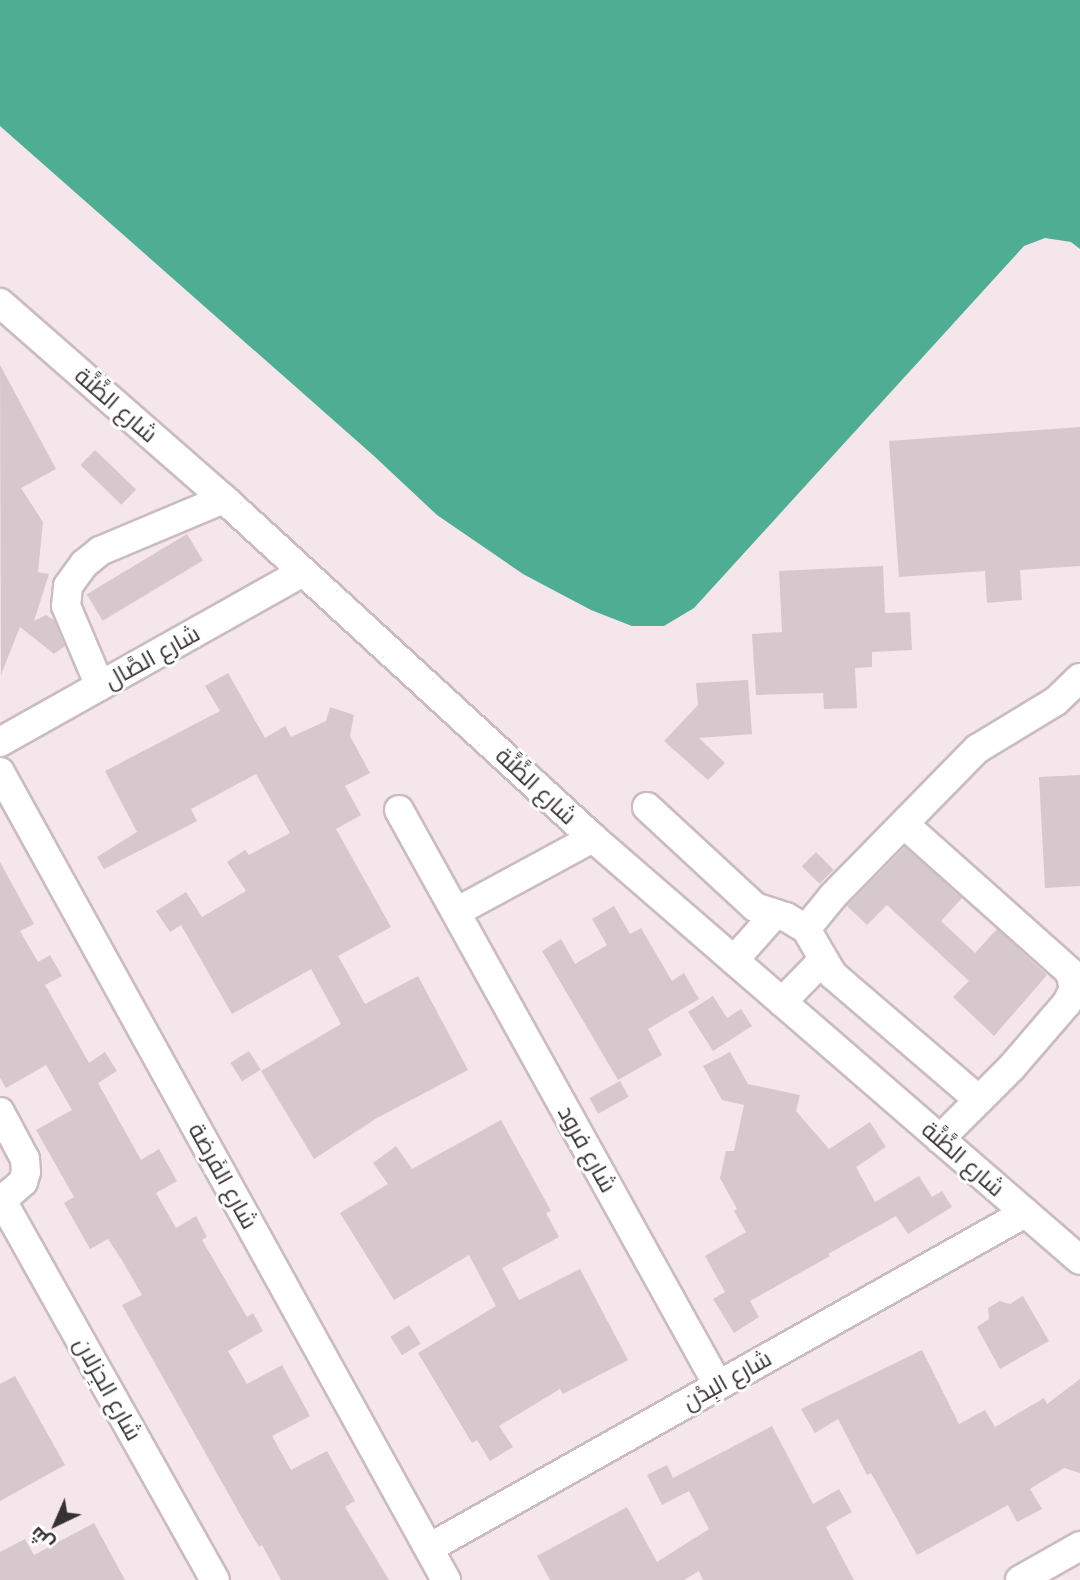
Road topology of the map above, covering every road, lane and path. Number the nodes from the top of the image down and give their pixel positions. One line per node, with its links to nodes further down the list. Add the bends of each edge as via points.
1 (0, 303): 2 (street, شارع الظَّنَّة)
2 (224, 499): 3 (street, شارع الظَّنَّة); 5 (street, via 100,551 68,586 66,606)
3 (303, 572): 5 (street, شارع الصَّال); 11 (street, شارع الظَّنَّة)
4 (1080, 678): 10 (street, via 1056,701 976,749)
5 (100, 686): 6 (street, شارع الصَّال)
6 (0, 742)
7 (0, 772): 26 (street, شارع الفَرضة)
8 (647, 807): 13 (street, via 749,903)
9 (399, 810): 12 (street, شارع فرود)
10 (904, 824): 14 (street); 18 (street, via 1073,980 1067,1003)
11 (593, 838): 12 (street); 15 (street, شارع الظَّنَّة)
12 (456, 912): 24 (street, شارع فرود)
13 (775, 915): 14 (street); 15 (street)
14 (806, 929): 16 (street)
15 (734, 960): 17 (street, شارع الظَّنَّة)
16 (823, 960): 17 (street); 18 (street, via 833,975)
17 (782, 1002): 20 (street, شارع الظَّنَّة)
18 (979, 1100): 20 (street)
19 (0, 1112): 21 (street, via 26,1172 23,1182)
20 (940, 1139): 22 (street, شارع الظَّنَّة)
21 (1, 1199): 27 (street, شارع الجِزلان)
22 (1025, 1213): 23 (street, شارع الظَّنَّة); 24 (street, شارع البِدْن)
23 (1080, 1260)
24 (718, 1385): 26 (street, شارع البِدْن)
25 (1080, 1546): 29 (street)
26 (429, 1548): 28 (street, شارع الفَرضة)
27 (215, 1580)
28 (446, 1580)
29 (1020, 1580)

